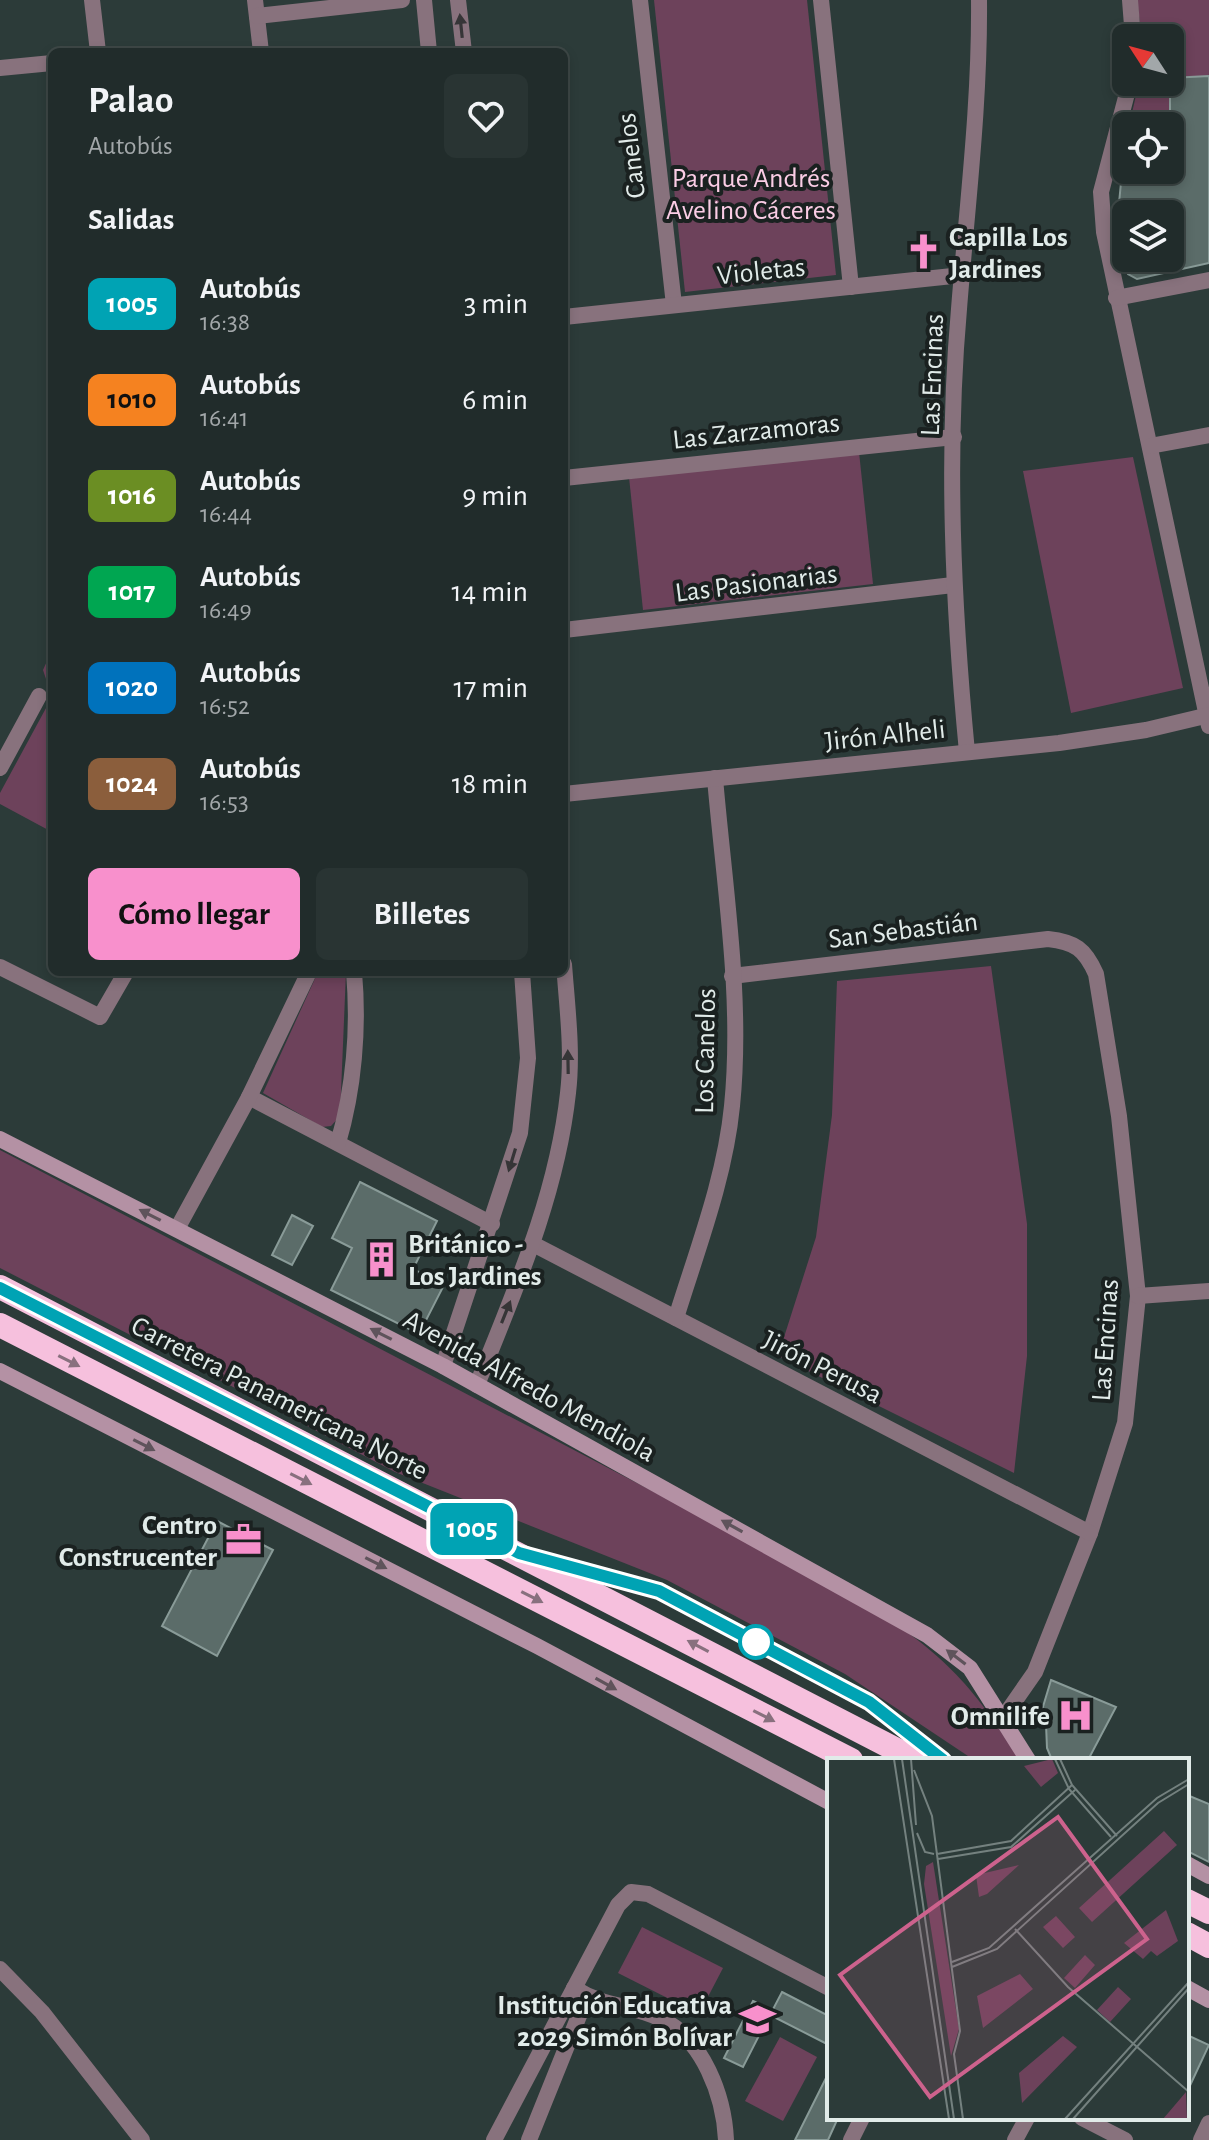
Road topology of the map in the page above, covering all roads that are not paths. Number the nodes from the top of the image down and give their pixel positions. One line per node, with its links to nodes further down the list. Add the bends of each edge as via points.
1 (92, 0): 11 (street)
2 (402, 0): 9 (street)
3 (424, 0): 13 (street)
4 (458, 0): 14 (street, one-way to 4)
5 (640, 0): 22 (street, Canelos)
6 (821, 0): 20 (street)
7 (979, 0): 18 (street, Las Encinas, via 978,101)
8 (1130, 0): 10 (street)
9 (256, 8): 12 (street)
10 (1132, 24)
11 (98, 48)
12 (261, 48)
13 (429, 48)
14 (464, 48)
15 (48, 63): 16 (street)
16 (0, 68)
17 (1126, 96): 21 (street, via 1101,192)
18 (962, 275): 20 (street, Violetas); 25 (street, Las Encinas)
19 (1209, 280): 21 (street)
20 (851, 287): 22 (street, Violetas)
21 (1116, 298): 26 (street)
22 (674, 305): 23 (street, Violetas)
23 (568, 317)
24 (1209, 435): 26 (street)
25 (954, 437): 27 (street, Las Zarzamoras); 28 (street, Las Encinas)
26 (1150, 446): 31 (street)
27 (568, 478)
28 (953, 585): 29 (street, Las Pasionarias); 32 (street, Las Encinas)
29 (568, 630)
30 (39, 696): 33 (street)
31 (1208, 719): 32 (street, Jirón Alheli)
32 (967, 752): 34 (street, Jirón Alheli)
33 (0, 768)
34 (715, 778): 35 (street, Jirón Alheli); 43 (street, Los Canelos)
35 (568, 794)
36 (1080, 946): 43 (street, San Sebastián, via 1048,939 1014,941); 52 (street, Las Encinas, via 1088,954 1102,1000)
37 (0, 967): 38 (street, via 100,1017)
38 (124, 976)
39 (307, 976): 44 (street)
40 (354, 976): 46 (street, via 353,1057)
41 (522, 976): 47 (street, one-way to 47, via 528,1058 520,1133)
42 (564, 976): 49 (street, one-way to 42, via 558,1155 569,1090)
43 (732, 976): 53 (street, Los Canelos, via 732,1108)
44 (249, 1097): 46 (street); 48 (street)
45 (0, 1139): 48 (main road, Avenida Alfredo Mendiola, one-way to 45)
46 (338, 1143): 47 (street)
47 (492, 1224): 55 (street)
48 (177, 1229): 55 (main road, Avenida Alfredo Mendiola, one-way to 48)
49 (533, 1244): 53 (street, Jirón Perusa); 57 (street, one-way to 49)
50 (0, 1287): 61 (highway, Carretera Panamericana Norte, one-way to 50)
51 (1209, 1291): 52 (street)
52 (1138, 1296): 58 (street, Las Encinas, via 1125,1423)
53 (676, 1318): 58 (street, Jirón Perusa)
54 (0, 1325): 60 (highway, one-way to 60)
55 (443, 1366): 57 (main road, Avenida Alfredo Mendiola)
56 (0, 1371): 63 (main road, one-way to 63)
57 (477, 1385): 59 (main road, Avenida Alfredo Mendiola, one-way to 57, via 970,1668 927,1635)
58 (1090, 1533): 59 (street, Las Encinas, via 1035,1672)
59 (1003, 1718): 62 (main road, Avenida Alfredo Mendiola)
60 (847, 1758)
61 (912, 1758)
62 (1027, 1758)
63 (827, 1801)
64 (1189, 1865): 65 (main road)
65 (1209, 1876)
66 (1189, 1902): 67 (highway)
67 (1209, 1912)
68 (1189, 1935): 69 (highway)
69 (1209, 1946)
70 (0, 1969): 79 (street, via 42,2012)
71 (827, 1987): 73 (street, via 648,1894 631,1892 618,1905)
72 (1189, 1989): 74 (main road)
73 (580, 1992): 80 (street); 81 (street); 82 (street, via 662,2019 679,2031 708,2070 720,2099)
74 (1209, 2000)
75 (861, 2120): 83 (street)
76 (1026, 2120): 84 (street)
77 (1086, 2120): 85 (street)
78 (1209, 2123): 86 (street)
79 (142, 2140)
80 (494, 2140)
81 (529, 2140)
82 (726, 2140)
83 (851, 2140)
84 (1015, 2140)
85 (1125, 2140)
86 (1201, 2140)

